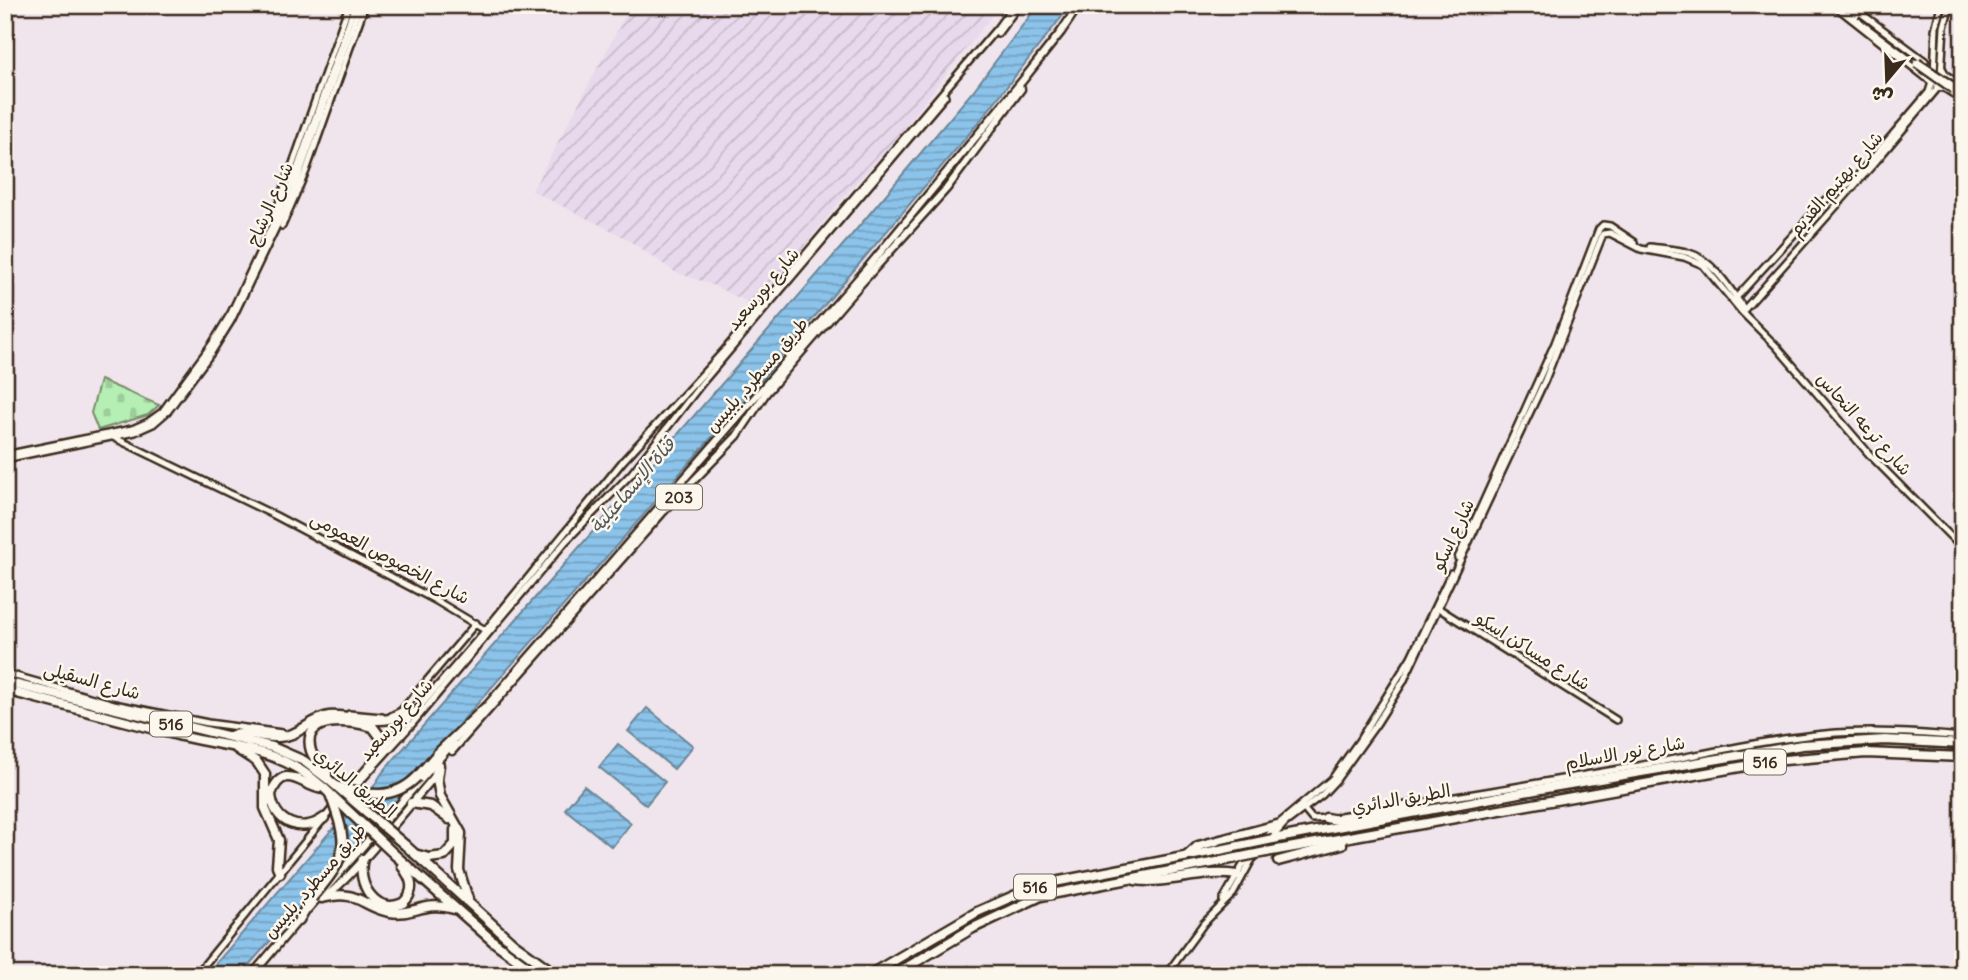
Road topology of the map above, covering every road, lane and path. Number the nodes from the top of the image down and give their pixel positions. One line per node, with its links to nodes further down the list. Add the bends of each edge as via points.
1 (349, 5): 23 (main road, via 274,215)
2 (355, 5): 23 (main road, شارع الرشاح)
3 (363, 5): 23 (main road, شارع الرشاح, via 301,172)
4 (1017, 5): 33 (main road, شارع بورسعيد, via 731,343); 35 (main road, شارع بورسعيد, via 974,66 702,383)
5 (1080, 5): 19 (main road, طريق مسطرد, بلبيس / 203); 20 (main road, طريق مسطرد, بلبيس / 203)
6 (1835, 5): 14 (main road); 18 (main road, bridge)
7 (1844, 5): 18 (main road, bridge)
8 (1850, 5): 12 (main road)
9 (1941, 5): 11 (main road)
10 (1950, 5): 13 (main road, شارع بهتيم القديم)
11 (1936, 28): 12 (main road, via 1932,55); 16 (main road)
12 (1925, 61): 14 (main road, via 1925,68)
13 (1941, 68): 15 (main road); 16 (main road, شارع بهتيم القديم)
14 (1918, 70): 16 (main road)
15 (1949, 77): 16 (main road); 17 (main road)
16 (1938, 86): 18 (main road); 26 (main road, شارع بهتيم القديم, via 1854,180 1825,200); 27 (main road, شارع بهتيم القديم)
17 (1963, 86)
18 (1963, 96)
19 (952, 180): 20 (main road, via 942,187); 21 (main road, طريق مسطرد, بلبيس / 203)
20 (939, 182): 22 (main road, طريق مسطرد, بلبيس / 203)
21 (937, 198): 22 (main road, via 934,191); 31 (main road, طريق مسطرد, بلبيس / 203, via 775,383)
22 (924, 200): 30 (main road, طريق مسطرد, بلبيس / 203)
23 (274, 228): 28 (main road, شارع الرشاح, via 231,321)
24 (1603, 234): 25 (main road, شارع ترعه النحاس, via 1610,233 1641,249); 29 (main road, شارع اسكو)
25 (1689, 256): 26 (main road, شارع ترعه النحاس, via 1707,262); 29 (main road, شارع اسكو, via 1642,246 1603,225)
26 (1735, 299): 27 (main road, شارع ترعه النحاس)
27 (1744, 312): 39 (main road, شارع ترعه النحاس, via 1870,455)
28 (175, 398): 32 (main road, via 165,414 149,426); 34 (main road, via 141,426)
29 (1521, 426): 40 (main road, شارع اسكو)
30 (730, 429): 31 (main road, via 737,430); 47 (main road, طريق مسطرد, بلبيس / 203)
31 (737, 436): 56 (main road, طريق مسطرد, بلبيس / 203, via 662,513)
32 (113, 437): 34 (main road); 38 (main road, شارع الخصوص العمومى)
33 (630, 454): 35 (main road, via 632,463); 36 (main road, شارع بورسعيد)
34 (5, 457)
35 (640, 463): 37 (main road, شارع بورسعيد)
36 (618, 468): 37 (main road, via 626,468); 42 (main road, شارع بورسعيد)
37 (628, 477): 57 (main road, شارع بورسعيد, via 566,541)
38 (276, 516): 41 (main road, شارع الخصوص العمومى); 42 (main road, شارع الخصوص العمومى)
39 (1963, 549)
40 (1436, 609): 49 (main road, شارع مساكن اسكو); 61 (main road, شارع اسكو, via 1375,719 1332,779)
41 (476, 623): 43 (main road, شارع الخصوص العمومى); 44 (main road, شارع السقيلى, via 401,711 392,716 327,713 278,733 114,704)
42 (490, 624): 43 (main road, شارع بورسعيد)
43 (485, 630): 48 (main road, شارع بورسعيد)
44 (5, 673)
45 (5, 682): 50 (highway, الطريق الدائري / 516)
46 (5, 690): 53 (highway, الطريق الدائري / 516)
47 (485, 708): 58 (highway, bridge, via 400,790 362,794); 79 (main road, طريق مسطرد, بلبيس / 203)
48 (416, 712): 50 (highway, via 379,721 330,716 285,736 240,733); 54 (main road, شارع بورسعيد)
49 (1615, 722)
50 (229, 737): 58 (highway, الطريق الدائري / 516, via 288,753)
51 (1963, 737): 64 (main road, شارع نور الاسلام, via 1903,732 1825,734)
52 (1963, 744): 62 (highway, الطريق الدائري / 516, via 1818,743)
53 (232, 746): 59 (highway, الطريق الدائري / 516, via 285,760); 72 (highway, via 264,771 265,808 278,836)
54 (379, 753): 57 (main road, شارع بورسعيد); 58 (highway, via 382,739 373,727 332,721 322,724 313,732 311,748)
55 (1963, 757): 66 (highway, الطريق الدائري / 516, via 1890,752 1773,761)
56 (437, 767): 60 (main road); 75 (main road, طريق مسطرد, بلبيس / 203); 76 (highway, via 440,796 461,833 459,870)
57 (366, 771): 63 (main road, شارع بورسعيد); 72 (main road, شارع بورسعيد)
58 (333, 783): 67 (highway, الطريق الدائري / 516, bridge)
59 (327, 791): 63 (highway, via 289,777 277,783 271,794 277,813 290,824 312,825); 68 (highway, الطريق الدائري / 516, bridge); 79 (highway, bridge, via 342,830 342,851 334,872)
60 (411, 803): 67 (highway, via 437,809 453,824 456,834 452,849 444,856); 70 (main road)
61 (1302, 806): 64 (main road, via 1312,818); 65 (main road, شارع اسكو)
62 (1418, 812): 64 (highway, via 1393,810 1339,820); 69 (highway, الطريق الدائري / 516, bridge)
63 (324, 818): 72 (main road, شارع بورسعيد)
64 (1325, 818)
65 (1278, 827): 69 (highway, via 1198,846); 73 (main road); 77 (main road, via 1237,888)
66 (1370, 835): 71 (highway); 74 (highway, الطريق الدائري / 516, bridge)
67 (412, 852): 76 (highway, الطريق الدائري / 516)
68 (395, 855): 70 (highway, via 412,886 407,900 393,907 377,902 368,891 361,874); 78 (highway, الطريق الدائري / 516)
69 (1186, 856): 85 (highway, الطريق الدائري / 516, via 1029,889 965,919)
70 (363, 859): 75 (main road)
71 (1278, 861)
72 (280, 873): 80 (main road)
73 (1237, 875): 74 (highway, via 1217,872 1157,881); 77 (main road)
74 (1128, 879): 86 (highway, الطريق الدائري / 516, via 1032,900 973,928)
75 (323, 897): 78 (highway, via 353,897 389,912 431,905); 82 (main road, طريق مسطرد, بلبيس / 203)
76 (469, 902): 84 (highway, الطريق الدائري / 516, via 513,943)
77 (1217, 909): 87 (main road)
78 (463, 913): 83 (highway, الطريق الدائري / 516)
79 (299, 920): 81 (main road, طريق مسطرد, بلبيس / 203)
80 (196, 975)
81 (252, 975)
82 (258, 975)
83 (539, 975)
84 (558, 975)
85 (869, 975)
86 (894, 975)
87 (1166, 975)

